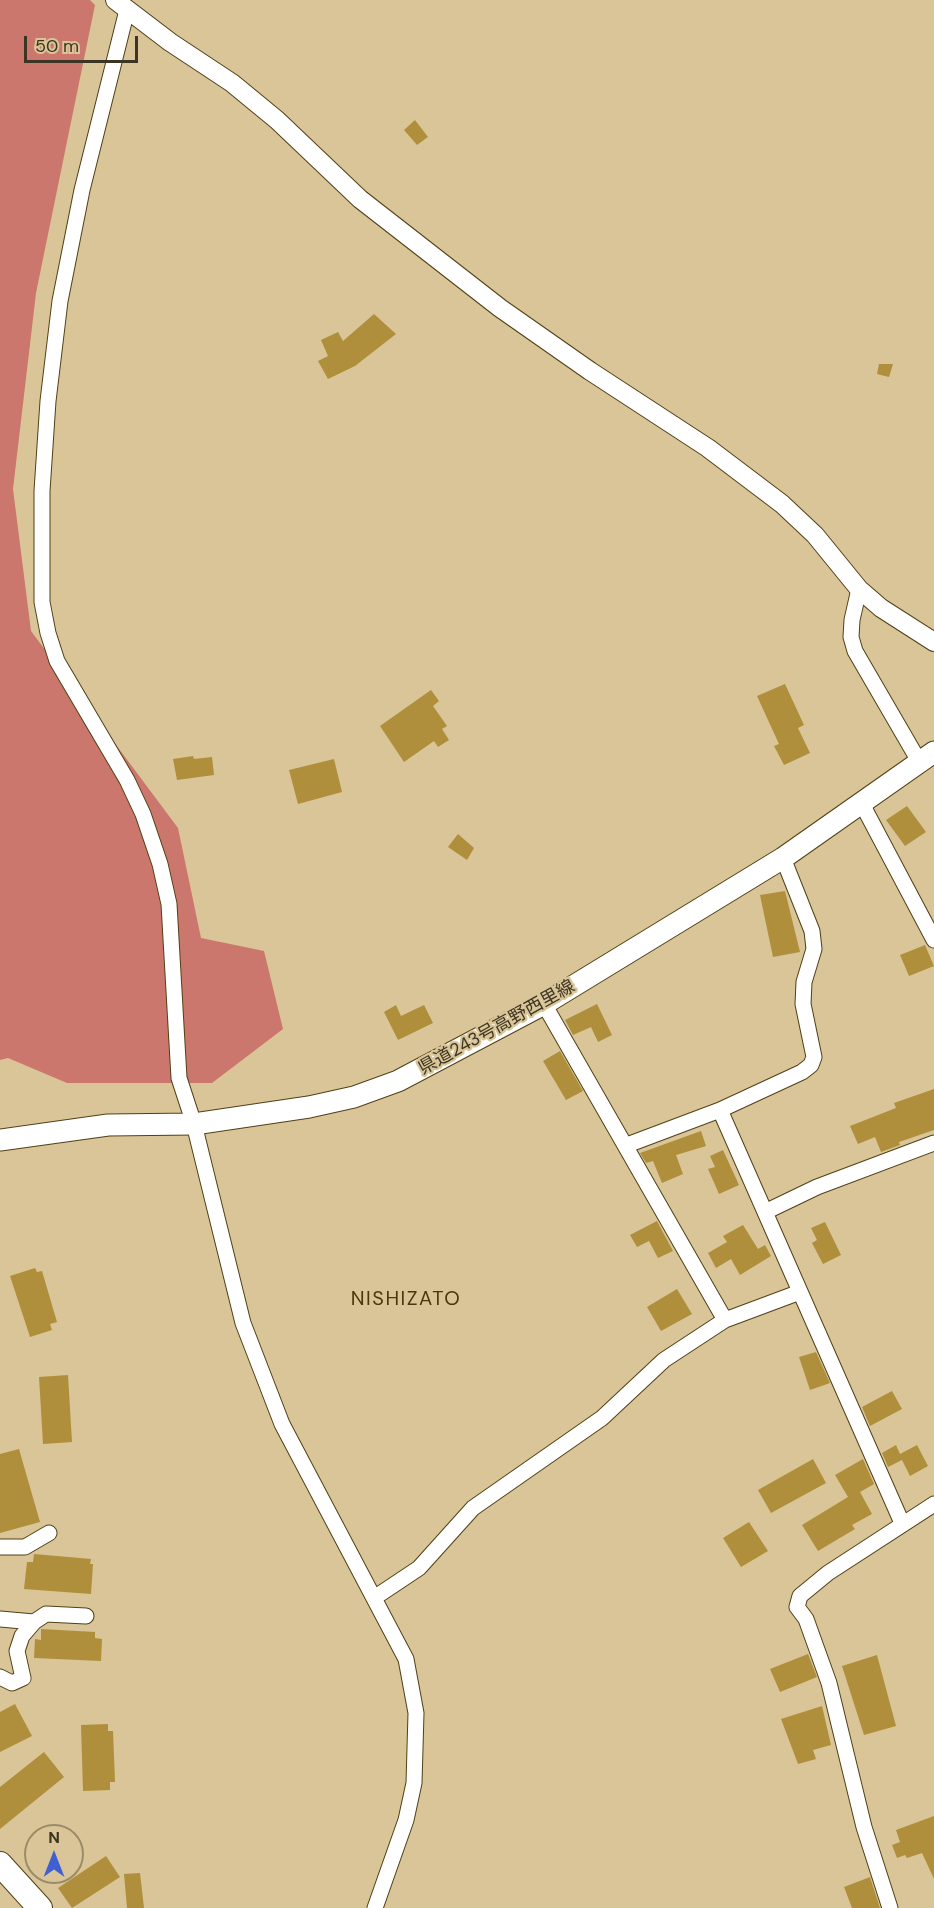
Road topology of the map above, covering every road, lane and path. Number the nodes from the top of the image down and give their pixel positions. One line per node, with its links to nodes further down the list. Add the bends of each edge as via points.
1 (121, 5): 2 (street, via 232,83 278,120 360,199 500,309 708,448 782,504 815,535); 10 (street, via 60,301 42,491 42,602 57,661 127,780 144,814 160,864 169,904 179,1078)
2 (860, 589): 3 (street, via 881,608); 4 (street, via 851,637 855,651)
3 (934, 642)
4 (927, 758): 5 (main road, 県道243号高野西里線)
5 (862, 804): 6 (main road, 県道243号高野西里線); 7 (street)
6 (783, 858): 8 (main road, 県道243号高野西里線); 9 (street, via 812,931 814,949 804,982 803,1004 814,1057 802,1072)
7 (934, 940)
8 (544, 1004): 10 (main road, 県道243号高野西里線, via 441,1060 354,1097); 13 (street)
9 (720, 1110): 13 (street); 14 (street)
10 (194, 1124): 11 (main road, 県道243号高野西里線, via 108,1125); 21 (street, via 243,1323 266,1386)
11 (0, 1140)
12 (934, 1143): 14 (street, via 817,1187)
13 (627, 1145): 16 (street)
14 (765, 1212): 15 (street)
15 (800, 1292): 16 (street); 18 (street)
16 (725, 1320): 21 (street, via 664,1360 602,1418 473,1508 419,1568)
17 (934, 1504): 18 (street)
18 (902, 1523): 29 (street, via 828,1573 800,1596 797,1607 806,1618 829,1683 864,1827)
19 (49, 1533): 20 (street, via 25,1547)
20 (0, 1547)
21 (374, 1598): 28 (street, via 406,1659 416,1713 414,1783 406,1820)
22 (86, 1616): 24 (street, via 46,1614)
23 (0, 1619): 24 (street)
24 (34, 1622): 25 (street, via 22,1636 17,1651 23,1678 12,1683)
25 (0, 1677)
26 (0, 1864): 27 (main road)
27 (40, 1908)
28 (375, 1908)
29 (890, 1908)

